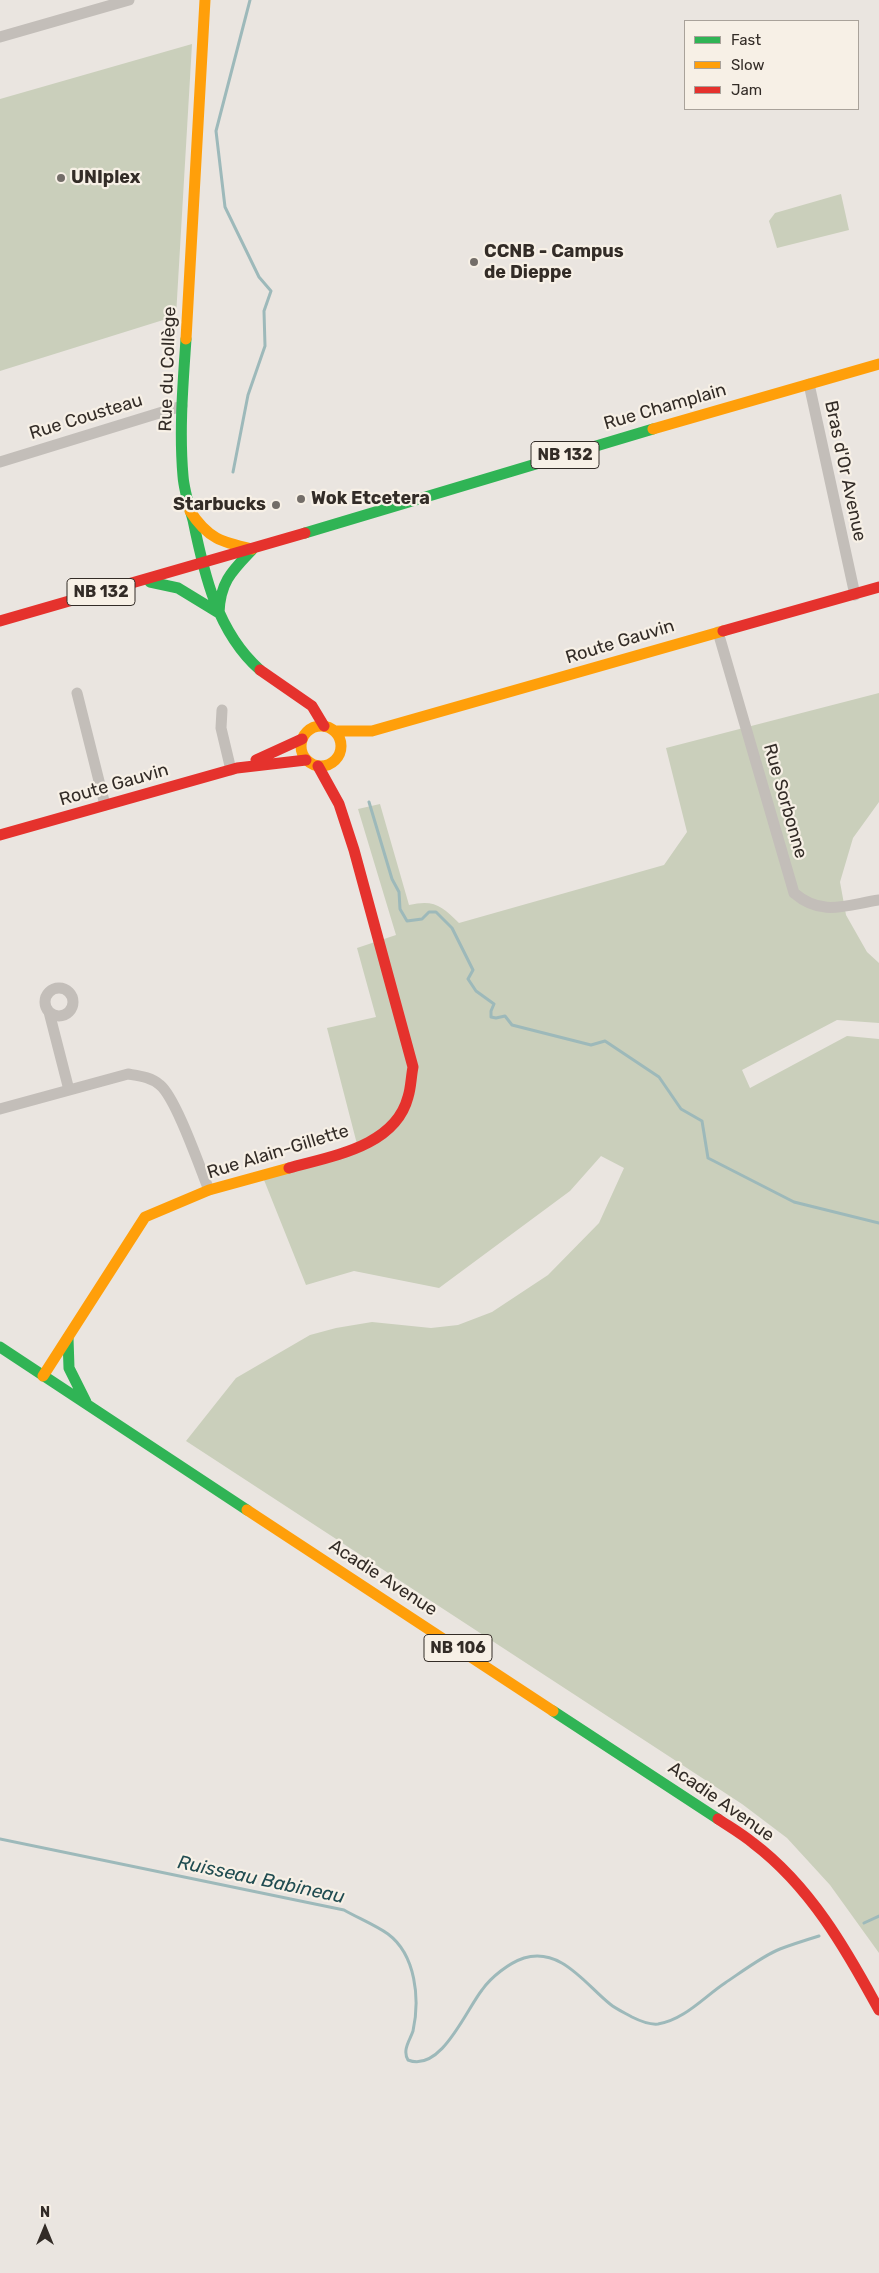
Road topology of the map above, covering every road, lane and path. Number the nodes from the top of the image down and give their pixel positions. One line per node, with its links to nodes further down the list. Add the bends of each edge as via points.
1 (129, 0): 3 (street)
2 (205, 0): 6 (street, Rue du Collège)
3 (0, 37)
4 (879, 364): 5 (street, Rue Champlain / NB 132)
5 (809, 384): 9 (street, Rue Champlain / NB 132); 13 (street, Bras d'Or Avenue)
6 (182, 406): 7 (street, Rue Cousteau); 8 (street, Rue du Collège, via 183,477)
7 (0, 462)
8 (190, 511): 9 (street, via 201,530 211,538); 10 (street, Rue du Collège)
9 (253, 549): 10 (street, Rue Champlain / NB 132); 14 (street, via 225,579 219,594)
10 (202, 563): 11 (street, Rue Champlain / NB 132); 14 (street, Rue du Collège)
11 (137, 582): 14 (street, via 166,583 188,591); 15 (street, Rue Champlain / NB 132)
12 (879, 587): 13 (street, Route Gauvin)
13 (854, 594): 16 (street, Route Gauvin)
14 (219, 613): 18 (street, Rue du Collège, via 245,656)
15 (0, 621)
16 (718, 632): 22 (street, Route Gauvin); 30 (street, Rue Sorbonne, via 794,893 819,908)
17 (77, 692): 28 (street)
18 (301, 700): 20 (street); 21 (street, Rue du Collège, via 312,706)
19 (222, 710): 26 (street, via 221,728)
20 (304, 726): 21 (street); 24 (street, via 301,750); 26 (street, Route Gauvin)
21 (330, 728): 22 (street, Route Gauvin); 23 (street, via 340,740)
22 (372, 731): 23 (street, Route Gauvin)
23 (339, 755): 25 (street, via 332,763); 27 (street, Rue Alain-Gillette)
24 (306, 760): 25 (street); 26 (street, Route Gauvin)
25 (318, 766): 27 (street, Rue Alain-Gillette)
26 (234, 769): 28 (street, Route Gauvin)
27 (339, 804): 34 (street, Rue Alain-Gillette, via 413,1067 408,1099 391,1128 358,1148)
28 (105, 806): 29 (street, Route Gauvin)
29 (0, 835)
30 (879, 900)
31 (49, 1012): 32 (street)
32 (69, 1090): 33 (street); 34 (street, via 128,1074 147,1077 161,1086 175,1109)
33 (0, 1109)
34 (209, 1190): 35 (street, Rue Alain-Gillette, via 146,1217)
35 (68, 1338): 37 (street, Rue Alain-Gillette); 38 (street, via 69,1368)
36 (0, 1347): 37 (street, Acadie Avenue / NB 106)
37 (44, 1376): 38 (street, Acadie Avenue / NB 106)
38 (88, 1405): 39 (street, Acadie Avenue / NB 106, via 754,1843 822,1915 846,1950)
39 (879, 2010)

